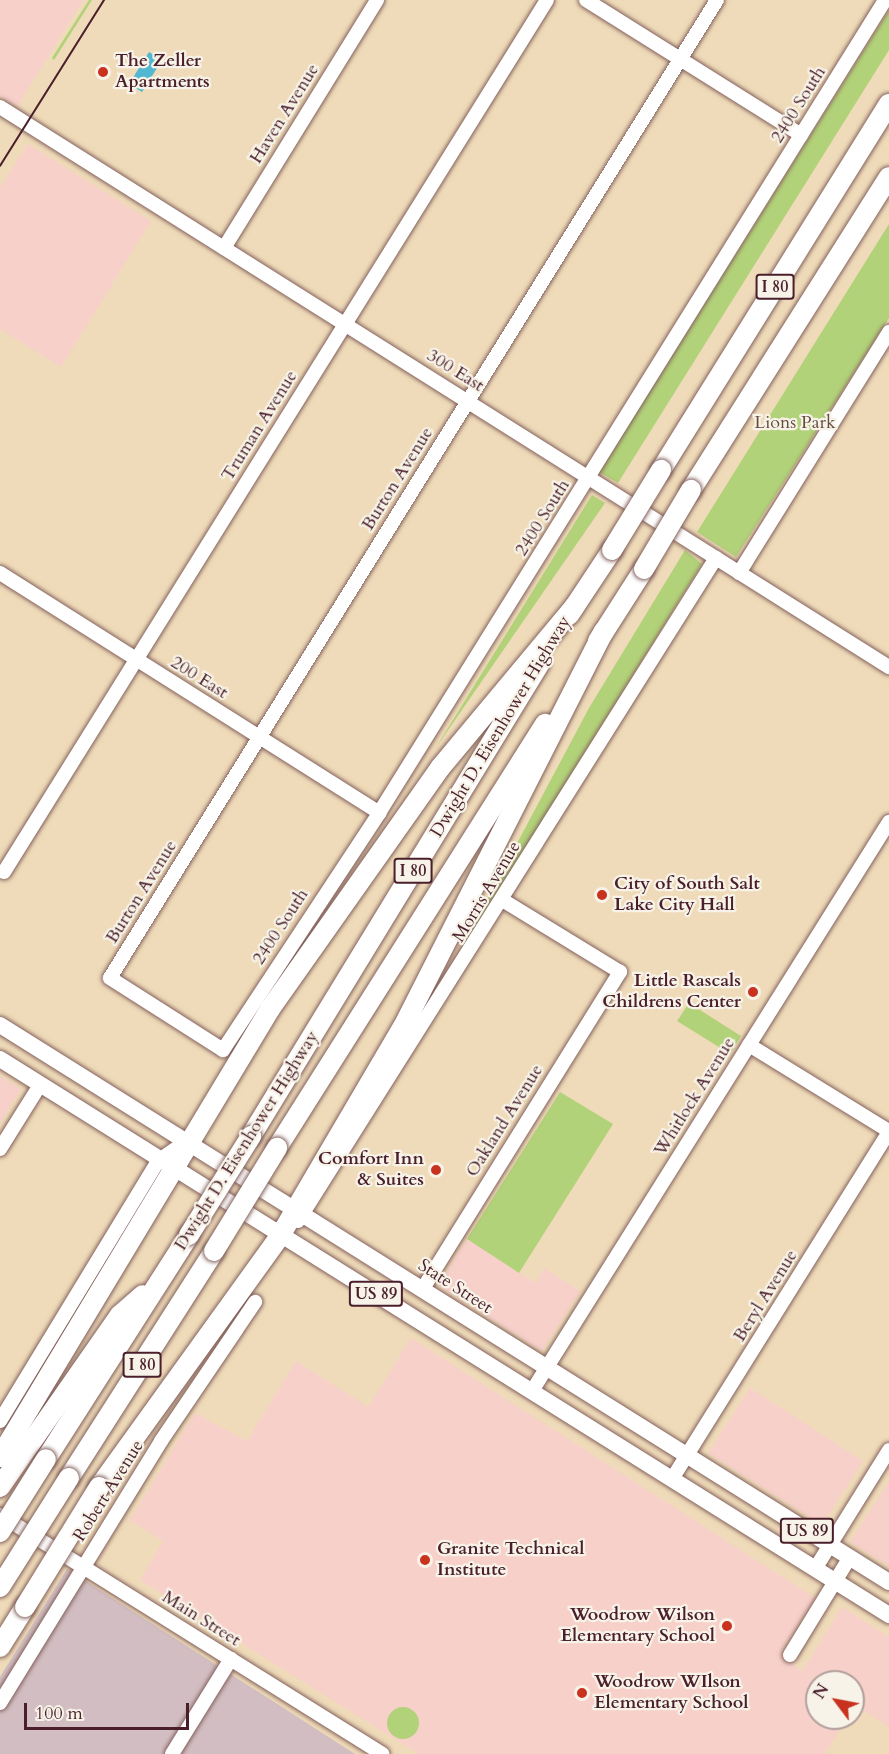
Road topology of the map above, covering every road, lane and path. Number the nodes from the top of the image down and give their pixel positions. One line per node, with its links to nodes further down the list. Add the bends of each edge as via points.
1 (377, 0): 11 (street, Haven Avenue)
2 (547, 0): 12 (street, Truman Avenue)
3 (586, 0): 6 (street)
4 (717, 0): 6 (street, Burton Avenue)
5 (885, 0): 9 (street, 2400 South)
6 (680, 60): 9 (street); 14 (street, Burton Avenue)
7 (889, 105): 19 (highway, Dwight D. Eisenhower Highway / I 80, bridge)
8 (0, 107): 11 (street, 300 East)
9 (801, 135): 15 (street, 2400 South)
10 (889, 177): 20 (highway, Dwight D. Eisenhower Highway / I 80, bridge)
11 (224, 248): 12 (street, 300 East)
12 (346, 323): 14 (street, 300 East); 21 (street, Truman Avenue)
13 (889, 332): 18 (street)
14 (468, 401): 15 (street, 300 East); 23 (street, Burton Avenue)
15 (589, 477): 16 (street, 300 East); 24 (street, 2400 South)
16 (716, 558): 18 (street, 300 East); 27 (street, Morris Avenue)
17 (0, 573): 21 (street, 200 East)
18 (740, 573): 22 (street, 300 East)
19 (575, 606): 34 (highway, via 440,768 270,1009); 39 (highway, Dwight D. Eisenhower Highway / I 80, bridge)
20 (604, 632): 37 (highway, via 406,1021); 58 (highway, Dwight D. Eisenhower Highway / I 80, bridge)
21 (136, 659): 23 (street, 200 East); 26 (street, Truman Avenue)
22 (888, 666)
23 (259, 737): 24 (street, 200 East); 30 (street, Burton Avenue, via 110,978)
24 (379, 813): 30 (street, 2400 South)
25 (889, 822): 29 (street, Whitlock Avenue)
26 (4, 872)
27 (504, 901): 37 (street, Morris Avenue); 40 (street, Oakland Avenue, via 620,972)
28 (0, 1025): 34 (main road, State Street / US 89)
29 (749, 1045): 33 (street); 42 (street, Whitlock Avenue)
30 (223, 1050)
31 (0, 1059): 32 (main road, US 89)
32 (40, 1085): 35 (street); 36 (main road, US 89)
33 (889, 1131): 47 (street, Beryl Avenue)
34 (187, 1141): 36 (highway); 37 (main road, State Street / US 89)
35 (0, 1149)
36 (165, 1165): 38 (main road, US 89); 44 (street); 46 (highway)
37 (300, 1212): 38 (highway); 40 (main road, State Street / US 89)
38 (280, 1236): 43 (main road, US 89); 60 (highway, bridge, via 99,1487)
39 (159, 1281): 46 (highway, via 120,1315); 51 (highway, Dwight D. Eisenhower Highway / I 80, bridge)
40 (422, 1290): 42 (main road, State Street / US 89)
41 (255, 1302): 54 (street, Robert Avenue)
42 (546, 1368): 43 (street, Whitlock Avenue); 47 (main road, State Street / US 89)
43 (532, 1391): 48 (main road, US 89)
44 (0, 1421)
45 (889, 1450): 52 (street)
46 (10, 1453): 49 (highway)
47 (687, 1457): 48 (street, Beryl Avenue); 52 (main road, State Street / US 89)
48 (672, 1479): 55 (main road, US 89)
49 (0, 1487)
50 (0, 1515): 54 (street, Main Street)
51 (0, 1533)
52 (830, 1545): 53 (main road, State Street / US 89); 55 (street)
53 (850, 1557): 56 (street); 57 (main road, State Street / US 89)
54 (83, 1567): 62 (street, Main Street); 63 (street, Robert Avenue)
55 (815, 1569): 56 (main road, US 89)
56 (834, 1581): 59 (main road, US 89); 61 (street)
57 (889, 1582)
58 (0, 1587)
59 (889, 1615)
60 (0, 1647)
61 (790, 1655)
62 (231, 1659): 64 (street); 65 (street, Main Street)
63 (0, 1703)
64 (172, 1754)
65 (383, 1754)

